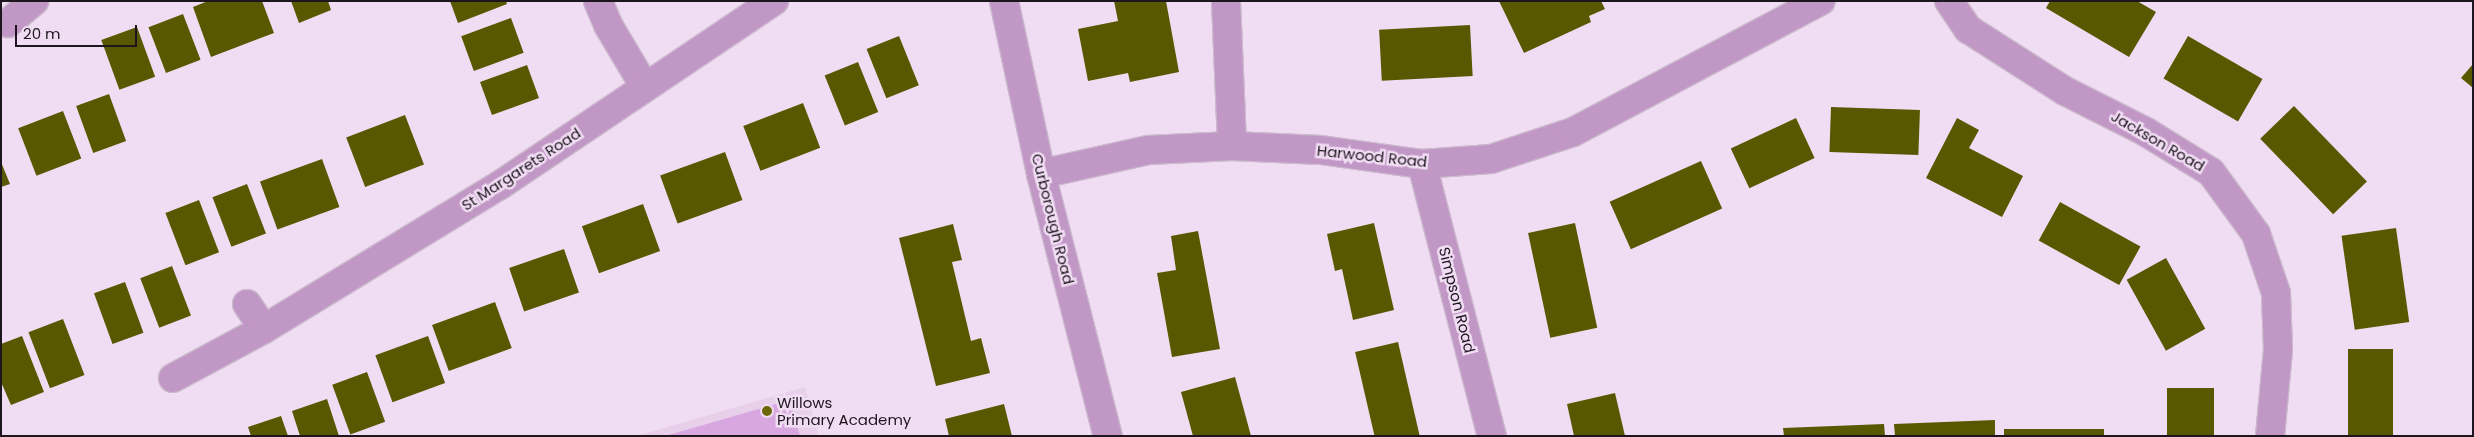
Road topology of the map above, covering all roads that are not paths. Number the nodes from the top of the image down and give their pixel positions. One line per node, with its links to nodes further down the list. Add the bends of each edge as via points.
1 (34, 1): 8 (street)
2 (598, 1): 9 (street, via 608,25)
3 (774, 1): 9 (street, St Margarets Road)
4 (1004, 1): 12 (street, Curborough Road)
5 (1226, 1): 10 (street)
6 (1820, 1): 11 (street, Harwood Road, via 1572,132 1491,159)
7 (1949, 1): 18 (street, Jackson Road, via 1968,29 2065,91 2146,132 2211,172 2256,234 2276,292 2278,350)
8 (8, 23)
9 (645, 87): 14 (street, St Margarets Road, via 500,184)
10 (1232, 146): 11 (street, Harwood Road, via 1321,150); 12 (street, Harwood Road, via 1148,150)
11 (1422, 164): 17 (street, Simpson Road)
12 (1041, 174): 16 (street, Curborough Road)
13 (247, 304): 14 (street)
14 (264, 329): 15 (street, St Margarets Road)
15 (173, 378)
16 (1108, 436)
17 (1492, 436)
18 (2270, 436)

